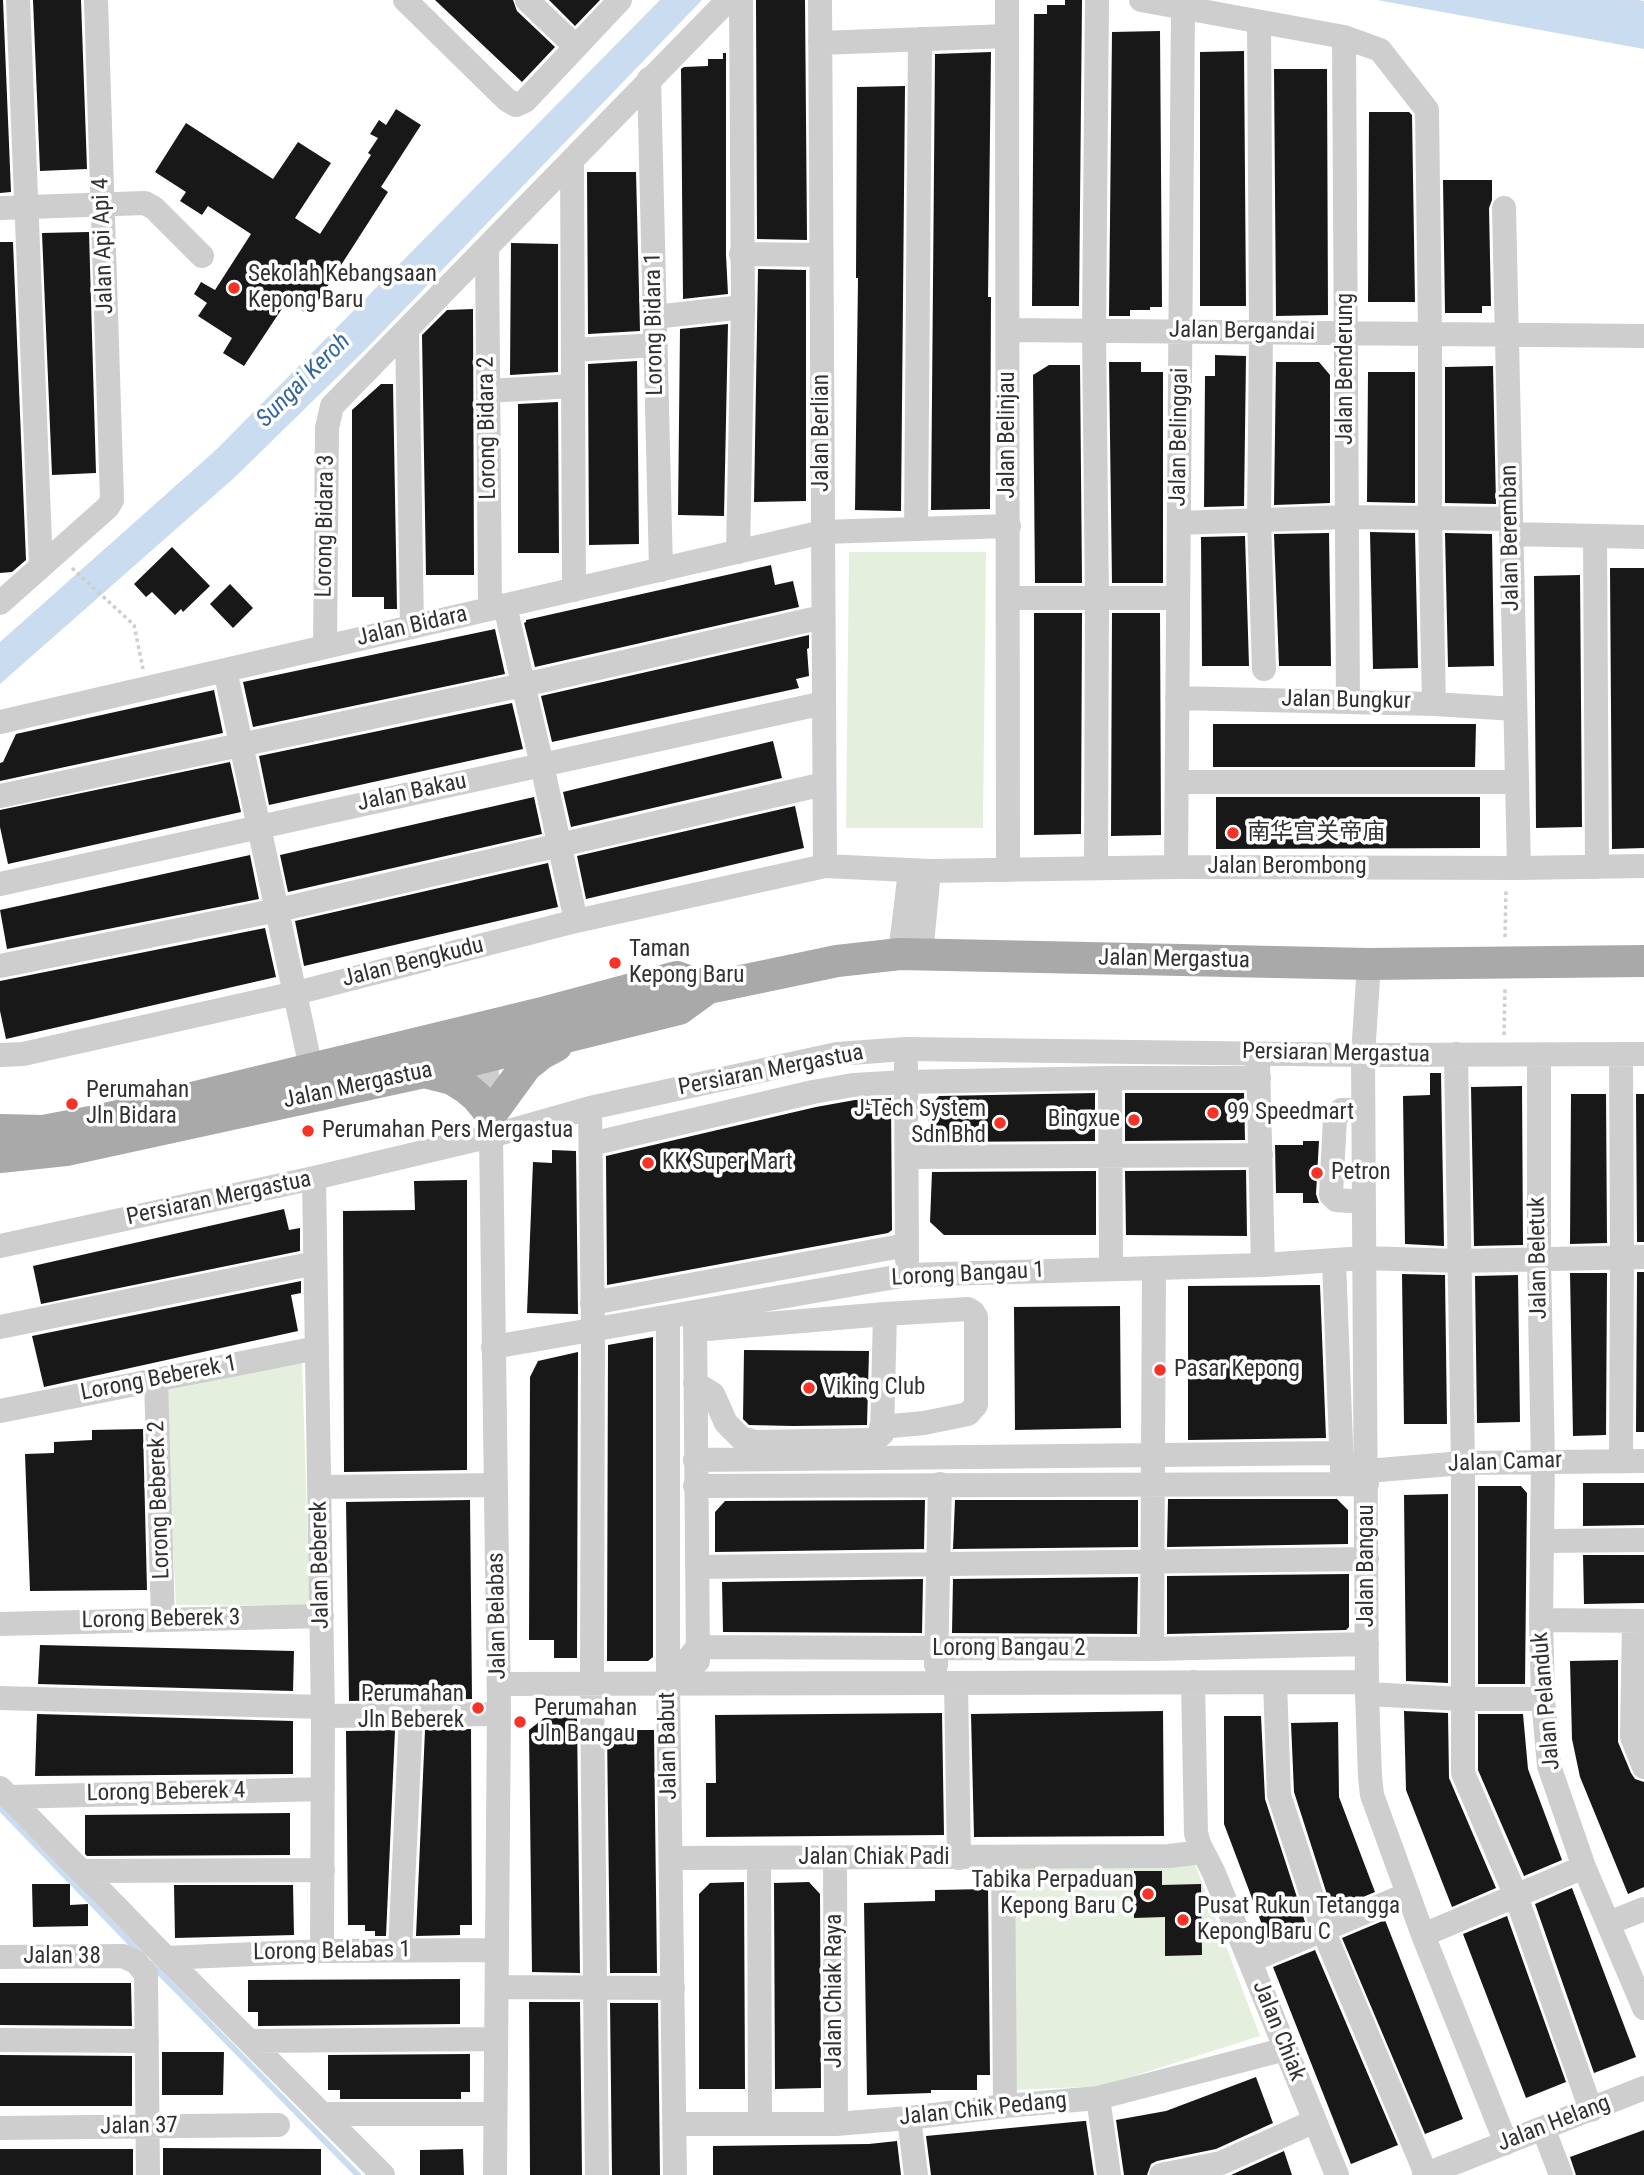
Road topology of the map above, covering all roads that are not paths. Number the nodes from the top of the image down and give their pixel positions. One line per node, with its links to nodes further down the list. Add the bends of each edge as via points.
1 (18, 0): 22 (street)
2 (96, 0): 21 (street, Jalan Api Api 4)
3 (405, 0): 18 (street, via 516,105 525,102)
4 (527, 0): 18 (street)
5 (620, 0): 18 (street)
6 (728, 0): 19 (street)
7 (741, 0): 26 (street)
8 (820, 0): 17 (street, Jalan Berlian)
9 (1007, 0): 14 (street, Jalan Belinjau)
10 (1097, 0): 33 (street)
11 (1141, 0): 12 (street)
12 (1183, 8): 13 (street); 34 (street, Jalan Belinggai)
13 (1259, 22): 15 (street); 35 (street)
14 (1007, 36): 16 (street); 32 (street, Jalan Belinjau)
15 (1344, 37): 36 (street, Jalan Benderung); 37 (street, via 1380,50 1427,110)
16 (920, 39): 17 (street); 50 (street)
17 (820, 43): 27 (street, Jalan Berlian)
18 (575, 46)
19 (649, 79): 20 (street); 30 (street, Lorong Bidara 1)
20 (572, 160): 25 (street); 41 (street)
21 (102, 205): 22 (street); 28 (street, via 145,203); 55 (street, Jalan Api Api 4, via 112,500)
22 (27, 207): 23 (street); 55 (street)
23 (0, 208)
24 (1504, 208): 38 (street, Jalan Beremban)
25 (487, 248): 31 (street); 43 (street, Lorong Bidara 2)
26 (741, 254): 27 (street); 29 (street)
27 (821, 255): 51 (street, Jalan Berlian)
28 (202, 256)
29 (743, 307): 30 (street); 54 (street)
30 (655, 317): 40 (street, Lorong Bidara 1)
31 (407, 330): 64 (street); 65 (street, Lorong Bidara 3, via 332,406 327,428)
32 (1008, 330): 33 (street, Jalan Bergandai); 48 (street, Jalan Belinjau)
33 (1094, 330): 34 (street, Jalan Bergandai); 59 (street)
34 (1181, 331): 35 (street, Jalan Bergandai); 47 (street, Jalan Belinggai)
35 (1261, 332): 36 (street, Jalan Bergandai); 46 (street)
36 (1346, 333): 37 (street, Jalan Bergandai); 44 (street, Jalan Benderung)
37 (1430, 334): 38 (street, Jalan Bergandai); 45 (street)
38 (1507, 334): 39 (street, Jalan Bergandai); 49 (street, Jalan Beremban)
39 (1644, 336)
40 (656, 345): 41 (street); 56 (street, Lorong Bidara 1)
41 (573, 350): 42 (street)
42 (573, 386): 43 (street); 57 (street)
43 (488, 391): 62 (street, Lorong Bidara 2)
44 (1347, 517): 45 (street); 46 (street); 70 (street, Jalan Benderung)
45 (1430, 518): 49 (street); 72 (street)
46 (1259, 520): 47 (street); 66 (street)
47 (1179, 523): 60 (street, Jalan Belinggai)
48 (1009, 526): 50 (street, Jalan Bidara); 58 (street, Jalan Belinjau)
49 (1511, 526): 52 (street); 73 (street, Jalan Beremban)
50 (916, 529): 51 (street, Jalan Bidara)
51 (823, 533): 54 (street, Jalan Bidara); 63 (street, Jalan Berlian)
52 (1595, 536): 53 (street); 86 (street)
53 (1644, 537)
54 (738, 552): 56 (street, Jalan Bidara)
55 (41, 566): 61 (street)
56 (661, 570): 57 (street, Jalan Bidara)
57 (574, 590): 62 (street, Jalan Bidara)
58 (1009, 598): 59 (street); 89 (street, Jalan Belinjau)
59 (1097, 598): 60 (street); 87 (street)
60 (1178, 598): 69 (street, Jalan Belinggai)
61 (0, 603)
62 (498, 607): 64 (street, Jalan Bidara); 68 (street, Lorong Bidara 2)
63 (822, 617): 68 (street); 71 (street, Jalan Berlian)
64 (412, 627): 65 (street, Jalan Bidara)
65 (325, 647): 67 (street, Jalan Bidara)
66 (1264, 669)
67 (225, 670): 74 (street, Jalan Bidara); 75 (street)
68 (523, 685): 75 (street); 76 (street, Lorong Bidara 2)
69 (1177, 698): 70 (street, Jalan Bungkur); 77 (street, Jalan Belinggai)
70 (1348, 701): 72 (street, Jalan Bungkur)
71 (824, 703): 76 (street, Jalan Bakau); 79 (street, Jalan Berlian)
72 (1434, 704): 73 (street, Jalan Bungkur)
73 (1515, 709): 78 (street, Jalan Beremban)
74 (0, 722)
75 (241, 744): 80 (street); 81 (street)
76 (542, 765): 81 (street, Jalan Bakau); 82 (street, Lorong Bidara 2)
77 (1177, 782): 78 (street); 85 (street, Jalan Belinggai)
78 (1517, 782): 88 (street, Jalan Beremban)
79 (824, 784): 82 (street); 83 (street, Jalan Berlian)
80 (0, 796)
81 (260, 827): 91 (street, Jalan Bakau); 92 (street)
82 (559, 844): 92 (street); 93 (street, Lorong Bidara 2)
83 (825, 866): 90 (street, Jalan Berombong); 93 (street, Jalan Bengkudu)
84 (1644, 866): 86 (street, Jalan Berombong)
85 (1176, 867): 87 (street, Jalan Berombong); 88 (street, Jalan Berombong)
86 (1597, 867): 88 (street, Jalan Berombong)
87 (1096, 868): 89 (street, Jalan Berombong)
88 (1519, 868)
89 (1008, 870): 90 (street, Jalan Berombong)
90 (920, 871): 94 (street)
91 (0, 884)
92 (278, 910): 97 (street); 99 (street)
93 (576, 921): 99 (street, Jalan Bengkudu)
94 (911, 954): 96 (main road, Jalan Mergastua); 98 (main road, Jalan Mergastua, via 837,961)
95 (1644, 961): 96 (main road, Jalan Mergastua)
96 (1369, 964): 108 (street, Jalan Bangau)
97 (0, 966)
98 (708, 988): 100 (main road, Jalan Mergastua, via 677,977); 101 (main road, Jalan Mergastua, via 679,1009)
99 (296, 993): 107 (street, Jalan Bengkudu, via 23,1054); 111 (street)
100 (546, 1012): 102 (main road, Jalan Mergastua); 110 (main road, via 505,1038)
101 (578, 1035): 110 (main road, Jalan Mergastua); 117 (main road, via 526,1066)
102 (444, 1036): 110 (main road); 111 (main road, Jalan Mergastua)
103 (906, 1049): 104 (street, Persiaran Mergastua); 115 (street); 116 (street, Persiaran Mergastua, via 837,1054)
104 (1258, 1053): 108 (street, Persiaran Mergastua); 114 (street)
105 (1456, 1054): 108 (street, Persiaran Mergastua); 109 (street, Persiaran Mergastua); 131 (street)
106 (1632, 1054): 109 (street, Persiaran Mergastua); 128 (street)
107 (0, 1055)
108 (1363, 1055): 127 (street, Jalan Bangau)
109 (1538, 1055): 129 (street, Jalan Beletuk)
110 (486, 1057): 112 (main road, Jalan Mergastua); 117 (street, Jalan Belabas)
111 (311, 1068): 118 (main road, Jalan Mergastua, via 101,1120 43,1131)
112 (424, 1072): 117 (main road, via 465,1087 477,1097); 121 (main road, Jalan Mergastua, via 66,1150)
113 (1110, 1078): 114 (street, Persiaran Mergastua); 115 (street, Persiaran Mergastua); 123 (street)
114 (1259, 1078): 120 (street)
115 (906, 1082): 119 (street, Persiaran Mergastua, via 813,1092); 122 (street)
116 (590, 1108): 117 (street, Persiaran Mergastua); 119 (street)
117 (491, 1125): 124 (street, Persiaran Mergastua); 144 (street, Jalan Belabas)
118 (0, 1130)
119 (591, 1144): 137 (street)
120 (1261, 1155): 123 (street); 133 (street)
121 (0, 1157)
122 (907, 1157): 123 (street); 126 (street)
123 (1110, 1157): 135 (street)
124 (314, 1178): 125 (street, Persiaran Mergastua); 132 (street, Jalan Beberek)
125 (0, 1245)
126 (907, 1245): 136 (street); 137 (street)
127 (1364, 1258): 130 (street, Lorong Bangau 1); 131 (street, Lorong Bangau 1); 155 (street, Jalan Bangau)
128 (1633, 1258): 129 (street, Lorong Bangau 1); 152 (street)
129 (1539, 1260): 131 (street, Lorong Bangau 1); 153 (street, Jalan Beletuk)
130 (1334, 1261): 133 (street, Lorong Bangau 1); 149 (street)
131 (1459, 1261): 154 (street)
132 (315, 1263): 141 (street); 143 (street, Jalan Beberek)
133 (1263, 1265): 134 (street, Lorong Bangau 1)
134 (1154, 1268): 135 (street, Lorong Bangau 1); 150 (street)
135 (1111, 1269): 136 (street, Lorong Bangau 1)
136 (907, 1275): 140 (street, Lorong Bangau 1)
137 (592, 1303): 142 (street)
138 (885, 1314): 140 (street); 148 (street); 148 (street, via 973,1312 976,1405 968,1414)
139 (668, 1317): 140 (street, Lorong Bangau 1); 142 (street, Lorong Bangau 1); 179 (street, Jalan Babut)
140 (695, 1321): 146 (street, Jalan Babut)
141 (0, 1327)
142 (593, 1330): 144 (street, Lorong Bangau 1); 178 (street)
143 (317, 1348): 145 (street, Lorong Beberek 1); 160 (street, Jalan Beberek)
144 (493, 1348): 157 (street, Jalan Belabas)
145 (156, 1380): 147 (street, Lorong Beberek 1); 168 (street, Lorong Beberek 2)
146 (695, 1383): 148 (street, via 713,1394 726,1423 741,1438 756,1442 875,1440 882,1434); 151 (street, Jalan Babut)
147 (0, 1411)
148 (881, 1427)
149 (1341, 1453): 150 (street); 155 (street)
150 (1153, 1455): 151 (street); 159 (street)
151 (695, 1460): 158 (street, Jalan Babut)
152 (1632, 1461): 153 (street, Jalan Camar)
153 (1542, 1462): 154 (street, Jalan Camar); 162 (street, Jalan Pelanduk)
154 (1463, 1463): 155 (street, Jalan Camar); 185 (street)
155 (1359, 1480): 159 (street, Jalan Camar); 163 (street, Jalan Bangau)
156 (940, 1484): 158 (street, Jalan Camar); 159 (street, Jalan Camar); 164 (street)
157 (495, 1485): 160 (street); 181 (street, Jalan Belabas)
158 (695, 1486): 166 (street, Jalan Babut)
159 (1153, 1486): 165 (street)
160 (319, 1487): 167 (street, Jalan Beberek)
161 (1644, 1540): 162 (street)
162 (1543, 1541): 169 (street, Jalan Pelanduk)
163 (1367, 1559): 165 (street); 172 (street, Jalan Bangau)
164 (939, 1563): 165 (street); 166 (street); 174 (street)
165 (1152, 1563): 175 (street)
166 (697, 1567): 173 (street, Jalan Babut)
167 (322, 1616): 168 (street, Lorong Beberek 3); 187 (street, Jalan Beberek)
168 (163, 1620): 171 (street, Lorong Beberek 3)
169 (1541, 1620): 170 (street); 186 (street, Jalan Pelanduk)
170 (1639, 1621): 190 (street, via 1632,1737)
171 (0, 1624)
172 (1367, 1644): 175 (street, Lorong Bangau 2); 183 (street, Jalan Bangau)
173 (698, 1647): 174 (street, Lorong Bangau 2); 179 (street); 182 (street, Jalan Babut)
174 (936, 1648): 175 (street, Lorong Bangau 2); 180 (street)
175 (1152, 1649)
176 (1193, 1682): 177 (street, Lorong Bangau 2); 180 (street, Lorong Bangau 2); 193 (street, Jalan Chiak, via 1196,1833)
177 (1275, 1682): 183 (street, Lorong Bangau 2); 206 (street, via 1279,1795)
178 (592, 1683): 179 (street, Lorong Bangau 2); 181 (street, Lorong Bangau 2); 215 (street)
179 (667, 1683): 182 (street, Lorong Bangau 2); 194 (street, Jalan Babut)
180 (945, 1683): 182 (street, Lorong Bangau 2); 197 (street)
181 (499, 1684): 188 (street, Jalan Belabas)
182 (698, 1684)
183 (1367, 1688): 185 (street, Lorong Bangau 2); 202 (street, Jalan Bangau, via 1372,1795)
184 (0, 1698): 187 (street)
185 (1462, 1699): 186 (street, Lorong Bangau 2); 203 (street, via 1463,1773)
186 (1543, 1699): 199 (street, Jalan Pelanduk, via 1549,1766)
187 (323, 1711): 189 (street); 191 (street, Jalan Beberek)
188 (499, 1714): 189 (street); 209 (street, Jalan Belabas)
189 (411, 1715): 208 (street)
190 (1644, 1767)
191 (323, 1789): 192 (street, Lorong Beberek 4); 200 (street, Jalan Beberek)
192 (4, 1792): 201 (street)
193 (1202, 1852): 198 (street, Jalan Chiak Padi); 213 (street, Jalan Chiak)
194 (672, 1858): 195 (street, Jalan Chiak Padi); 216 (street, Jalan Babut)
195 (759, 1858): 196 (street, Jalan Chiak Padi); 232 (street)
196 (835, 1858): 197 (street, Jalan Chiak Padi); 233 (street, Jalan Chiak Raya)
197 (959, 1858): 198 (street, Jalan Chiak Padi)
198 (1003, 1858): 225 (street)
199 (1584, 1867): 203 (street); 205 (street, Jalan Pelanduk)
200 (323, 1870): 201 (street); 210 (street, Jalan Beberek)
201 (81, 1871): 212 (street)
202 (1408, 1894): 206 (street); 207 (street, Jalan Bangau)
203 (1516, 1896): 207 (street); 226 (street)
204 (1644, 1909): 205 (street)
205 (1609, 1923): 217 (street, Jalan Pelanduk)
206 (1323, 1930): 213 (street); 248 (street)
207 (1423, 1935): 238 (street, Jalan Bangau)
208 (400, 1950): 209 (street, Lorong Belabas 1); 210 (street, Lorong Belabas 1)
209 (497, 1950): 214 (street, Jalan Belabas)
210 (322, 1951): 212 (street, Lorong Belabas 1)
211 (0, 1957): 220 (street, Jalan 38, via 123,1956 136,1962 146,1974)
212 (166, 1958): 221 (street)
213 (1250, 1961): 222 (street, Jalan Chiak)
214 (497, 1987): 215 (street); 218 (street, Jalan Belabas)
215 (594, 1987): 216 (street); 242 (street)
216 (673, 1988): 231 (street, Jalan Babut)
217 (1642, 1999)
218 (496, 2039): 221 (street); 228 (street, Jalan Belabas)
219 (0, 2040): 220 (street)
220 (147, 2040): 235 (street)
221 (249, 2041): 227 (street)
222 (1286, 2049): 224 (street, Jalan Chik Pedang); 230 (street, Jalan Chiak)
223 (1644, 2088): 226 (street, Jalan Helang)
224 (1098, 2098): 225 (street, Jalan Chik Pedang); 245 (street)
225 (1005, 2106): 229 (street, Jalan Chik Pedang)
226 (1591, 2110): 237 (street, Jalan Helang)
227 (323, 2114): 228 (street); 240 (street)
228 (495, 2114): 241 (street, Jalan Belabas)
229 (909, 2118): 233 (street, Jalan Chik Pedang); 244 (street)
230 (1315, 2122): 246 (street, via 1221,2163); 247 (street, Jalan Chiak)
231 (674, 2124): 232 (street, Jalan Chik Pedang); 243 (street, Jalan Babut)
232 (760, 2124): 233 (street, Jalan Chik Pedang)
233 (836, 2124)
234 (278, 2125): 235 (street, Jalan 37)
235 (148, 2127): 236 (street, Jalan 37); 239 (street)
236 (0, 2128)
237 (1543, 2128): 238 (street, Jalan Helang); 249 (street)
238 (1506, 2143): 248 (street, Jalan Helang)
239 (148, 2175)
240 (383, 2175)
241 (495, 2175)
242 (597, 2175)
243 (675, 2175)
244 (916, 2175)
245 (1109, 2175)
246 (1161, 2175)
247 (1337, 2175)
248 (1425, 2175)
249 (1561, 2175)

